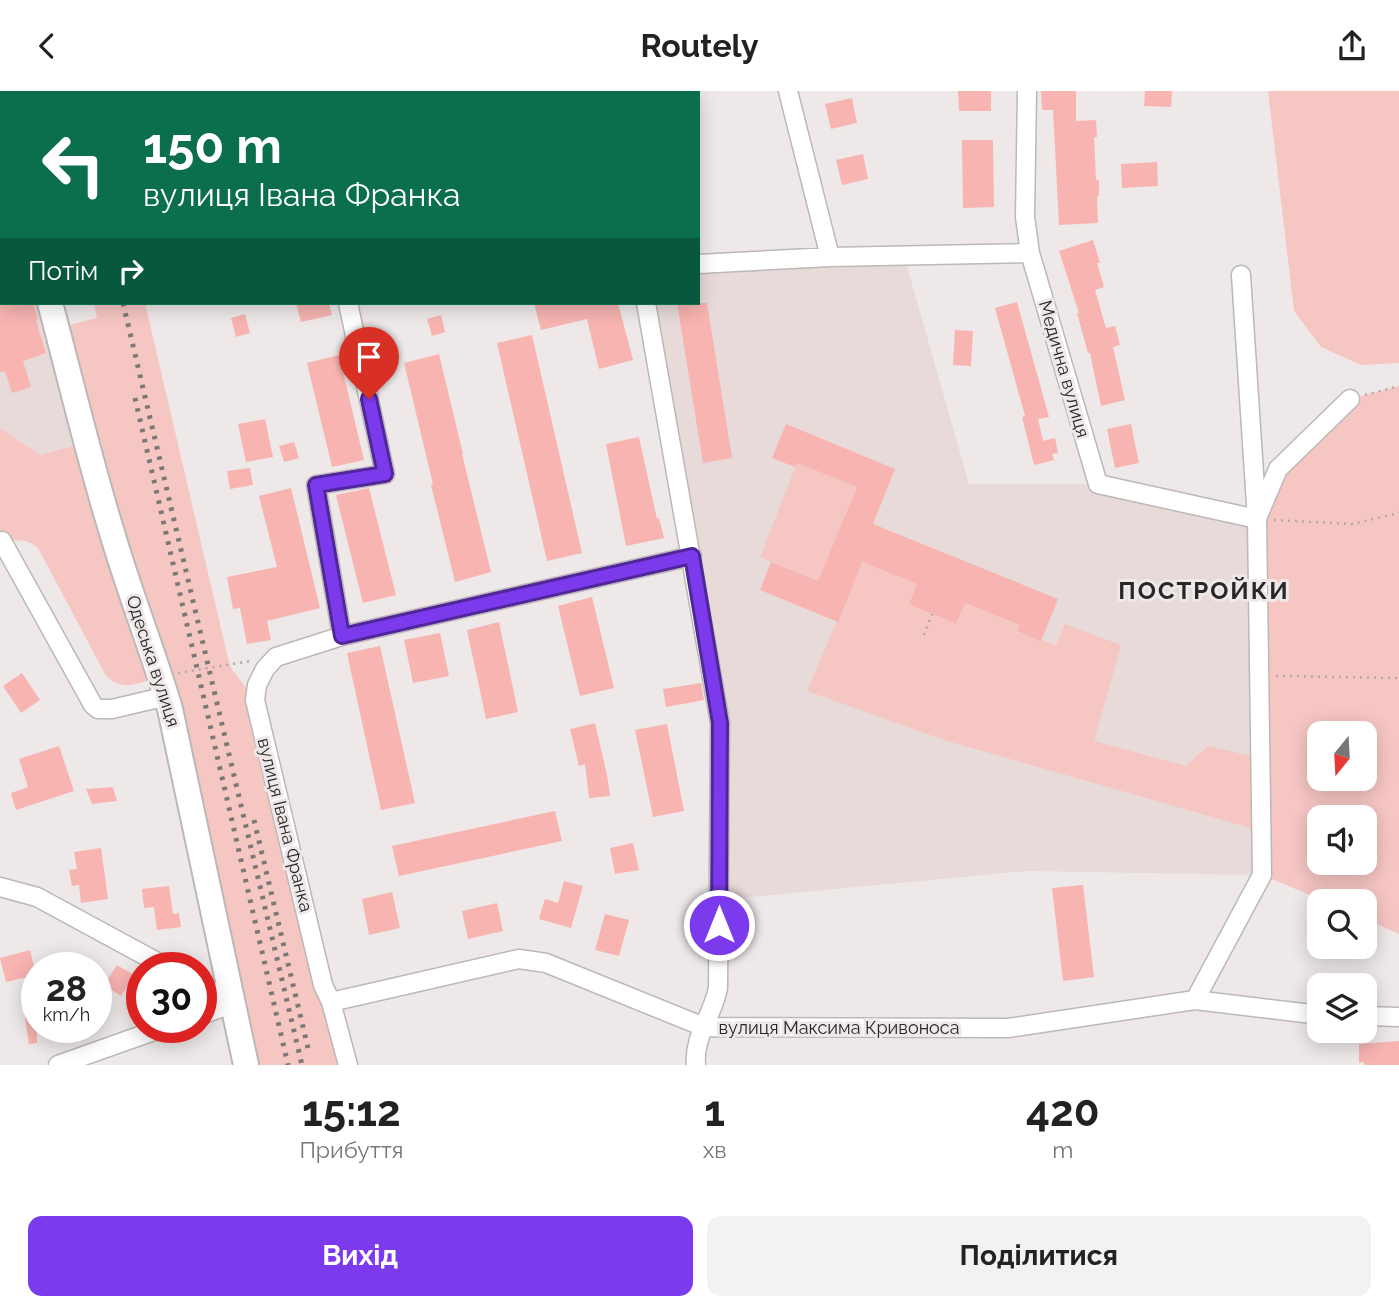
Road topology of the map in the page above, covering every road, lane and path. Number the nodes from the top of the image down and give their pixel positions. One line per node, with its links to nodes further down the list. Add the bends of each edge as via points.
1 (789, 91): 4 (street)
2 (1027, 91): 3 (street, Медична вулиця, via 1025,217)
3 (1030, 253): 4 (street); 13 (street, Медична вулиця, via 1098,484)
4 (830, 257): 5 (street)
5 (700, 264)
6 (1241, 275): 13 (street)
7 (51, 305): 22 (main road, Одеська вулиця, via 110,527)
8 (348, 305): 18 (street, via 385,474 316,485)
9 (646, 305): 15 (street)
10 (1399, 386): 11 (path)
11 (1350, 399): 13 (street, via 1278,469)
12 (1399, 513): 13 (path, via 1352,524)
13 (1257, 519): 20 (street)
14 (2, 541): 22 (street, via 93,705 112,709)
15 (692, 556): 18 (street); 33 (street, via 720,723 719,976)
16 (932, 614): 17 (path)
17 (924, 635)
18 (342, 636): 19 (street)
19 (276, 657): 22 (path, via 197,669); 27 (street, вулиця Івана Франка, via 257,685 255,700 323,985)
20 (1259, 676): 21 (path); 26 (street, via 1262,874)
21 (1399, 678)
22 (164, 686): 28 (main road, Одеська вулиця)
23 (0, 887): 24 (street, via 37,897)
24 (138, 952)
25 (217, 994): 28 (street)
26 (1195, 1000): 30 (street, вулиця Максима Кривоноса); 33 (street, вулиця Максима Кривоноса, via 1008,1028)
27 (331, 1002): 33 (street, вулиця Максима Кривоноса, via 532,960); 37 (street, вулиця Івана Франка)
28 (234, 1003): 29 (street); 36 (main road, Одеська вулиця)
29 (217, 1009)
30 (1307, 1015)
31 (1377, 1016): 32 (street)
32 (1399, 1017)
33 (704, 1027): 38 (street, via 696,1045)
34 (126, 1041): 35 (street)
35 (58, 1065)
36 (246, 1065)
37 (348, 1065)
38 (696, 1065)

